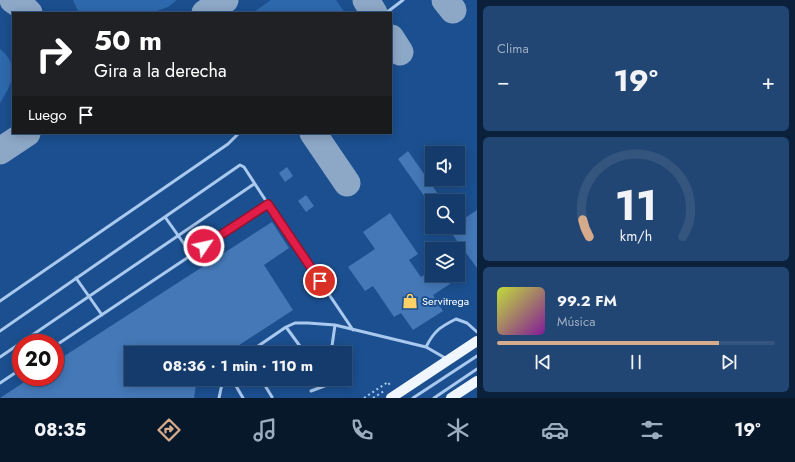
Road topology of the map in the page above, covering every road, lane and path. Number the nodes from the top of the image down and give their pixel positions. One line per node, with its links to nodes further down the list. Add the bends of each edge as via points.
1 (403, 0): 2 (lane)
2 (387, 12)
3 (238, 134): 11 (lane, via 228,144)
4 (254, 184): 5 (lane); 6 (lane, via 244,167 240,165); 7 (lane)
5 (268, 204): 8 (lane); 15 (lane)
6 (165, 217): 7 (lane); 9 (lane)
7 (178, 236): 8 (lane); 10 (lane)
8 (192, 255): 12 (lane)
9 (76, 278): 10 (lane); 16 (lane)
10 (89, 296): 12 (lane); 25 (lane)
11 (0, 301)
12 (102, 315): 18 (lane)
13 (335, 326): 14 (lane, via 295,323); 15 (lane); 22 (lane)
14 (286, 327): 20 (lane); 21 (lane)
15 (354, 330): 23 (lane)
16 (0, 331)
17 (477, 332): 23 (lane, via 467,322 456,319 432,334)
18 (64, 340)
19 (477, 341): 26 (main road)
20 (258, 346)
21 (300, 346)
22 (333, 346)
23 (426, 347): 26 (lane)
24 (477, 356): 42 (lane)
25 (0, 357)
26 (448, 360): 41 (main road)
27 (477, 369): 43 (lane)
28 (12, 375): 30 (lane)
29 (477, 381): 44 (main road)
30 (0, 383)
31 (222, 386): 37 (lane)
32 (236, 386): 38 (lane)
33 (265, 386): 36 (lane)
34 (325, 386): 35 (lane)
35 (311, 391)
36 (272, 397)
37 (219, 398)
38 (243, 398)
39 (364, 398): 40 (path, via 388,382 391,386)
40 (373, 398)
41 (391, 398)
42 (413, 398)
43 (434, 398)
44 (451, 398)

